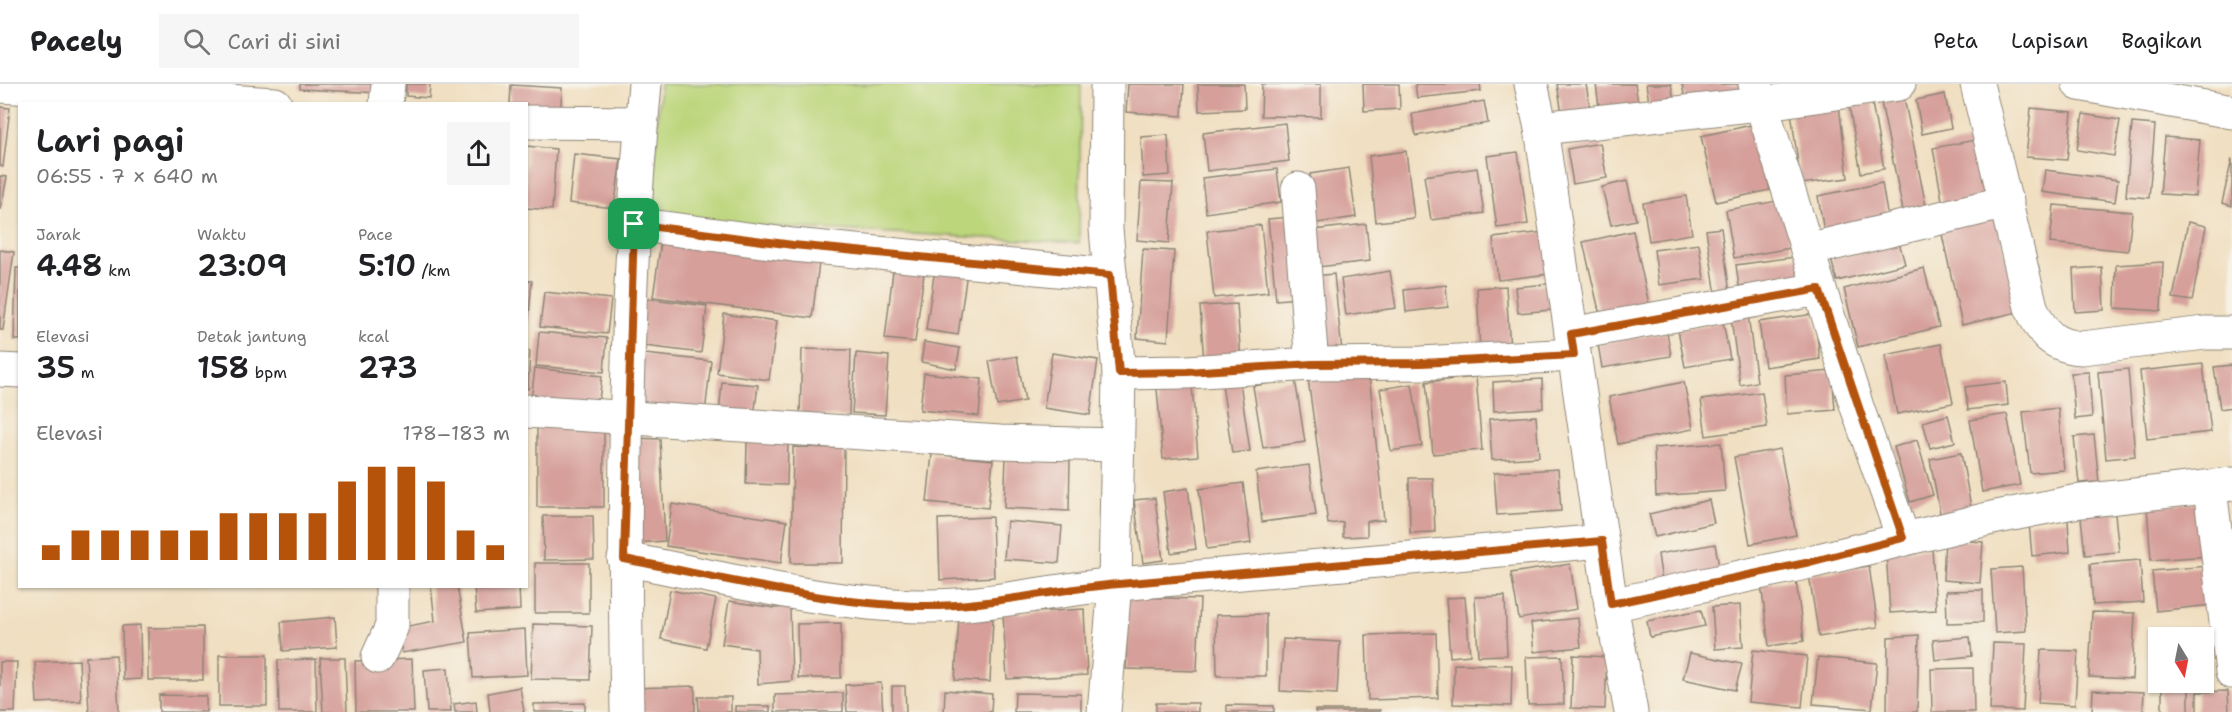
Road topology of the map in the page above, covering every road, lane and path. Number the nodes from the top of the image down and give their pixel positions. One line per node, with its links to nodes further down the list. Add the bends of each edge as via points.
1 (388, 84): 11 (street)
2 (645, 84): 14 (street)
3 (1107, 84): 20 (street, via 1106,229)
4 (1531, 84): 15 (street)
5 (1899, 84): 9 (street)
6 (1977, 84): 17 (street)
7 (2091, 85): 12 (street)
8 (0, 86): 10 (street)
9 (1757, 94): 15 (street); 19 (street)
10 (245, 102)
11 (387, 102)
12 (2232, 112)
13 (528, 122): 14 (street)
14 (641, 123): 18 (street)
15 (1541, 128): 23 (street)
16 (1298, 189): 24 (street)
17 (2007, 202): 19 (street); 22 (street, via 2031,307 2045,334 2055,343 2082,348)
18 (634, 224): 20 (street, via 793,245); 29 (street)
19 (1807, 250): 21 (street)
20 (1110, 275): 27 (street)
21 (1819, 289): 23 (street); 32 (street)
22 (2232, 333)
23 (1572, 344): 24 (street, via 1421,363); 33 (street)
24 (1312, 364): 27 (street)
25 (0, 370): 26 (street)
26 (18, 371)
27 (1119, 373): 30 (street)
28 (528, 411): 29 (street)
29 (627, 419): 30 (street, via 1000,442); 34 (street)
30 (1118, 445): 35 (street)
31 (2221, 486): 32 (street, via 2073,502); 39 (street)
32 (1903, 538): 37 (street)
33 (1602, 541): 35 (street); 37 (street)
34 (624, 559): 35 (street, via 873,604 968,604); 40 (street)
35 (1115, 584): 41 (street)
36 (392, 588): 38 (street, via 392,627)
37 (1611, 604): 42 (street)
38 (378, 657)
39 (2232, 672)
40 (627, 712)
41 (1104, 712)
42 (1635, 712)

